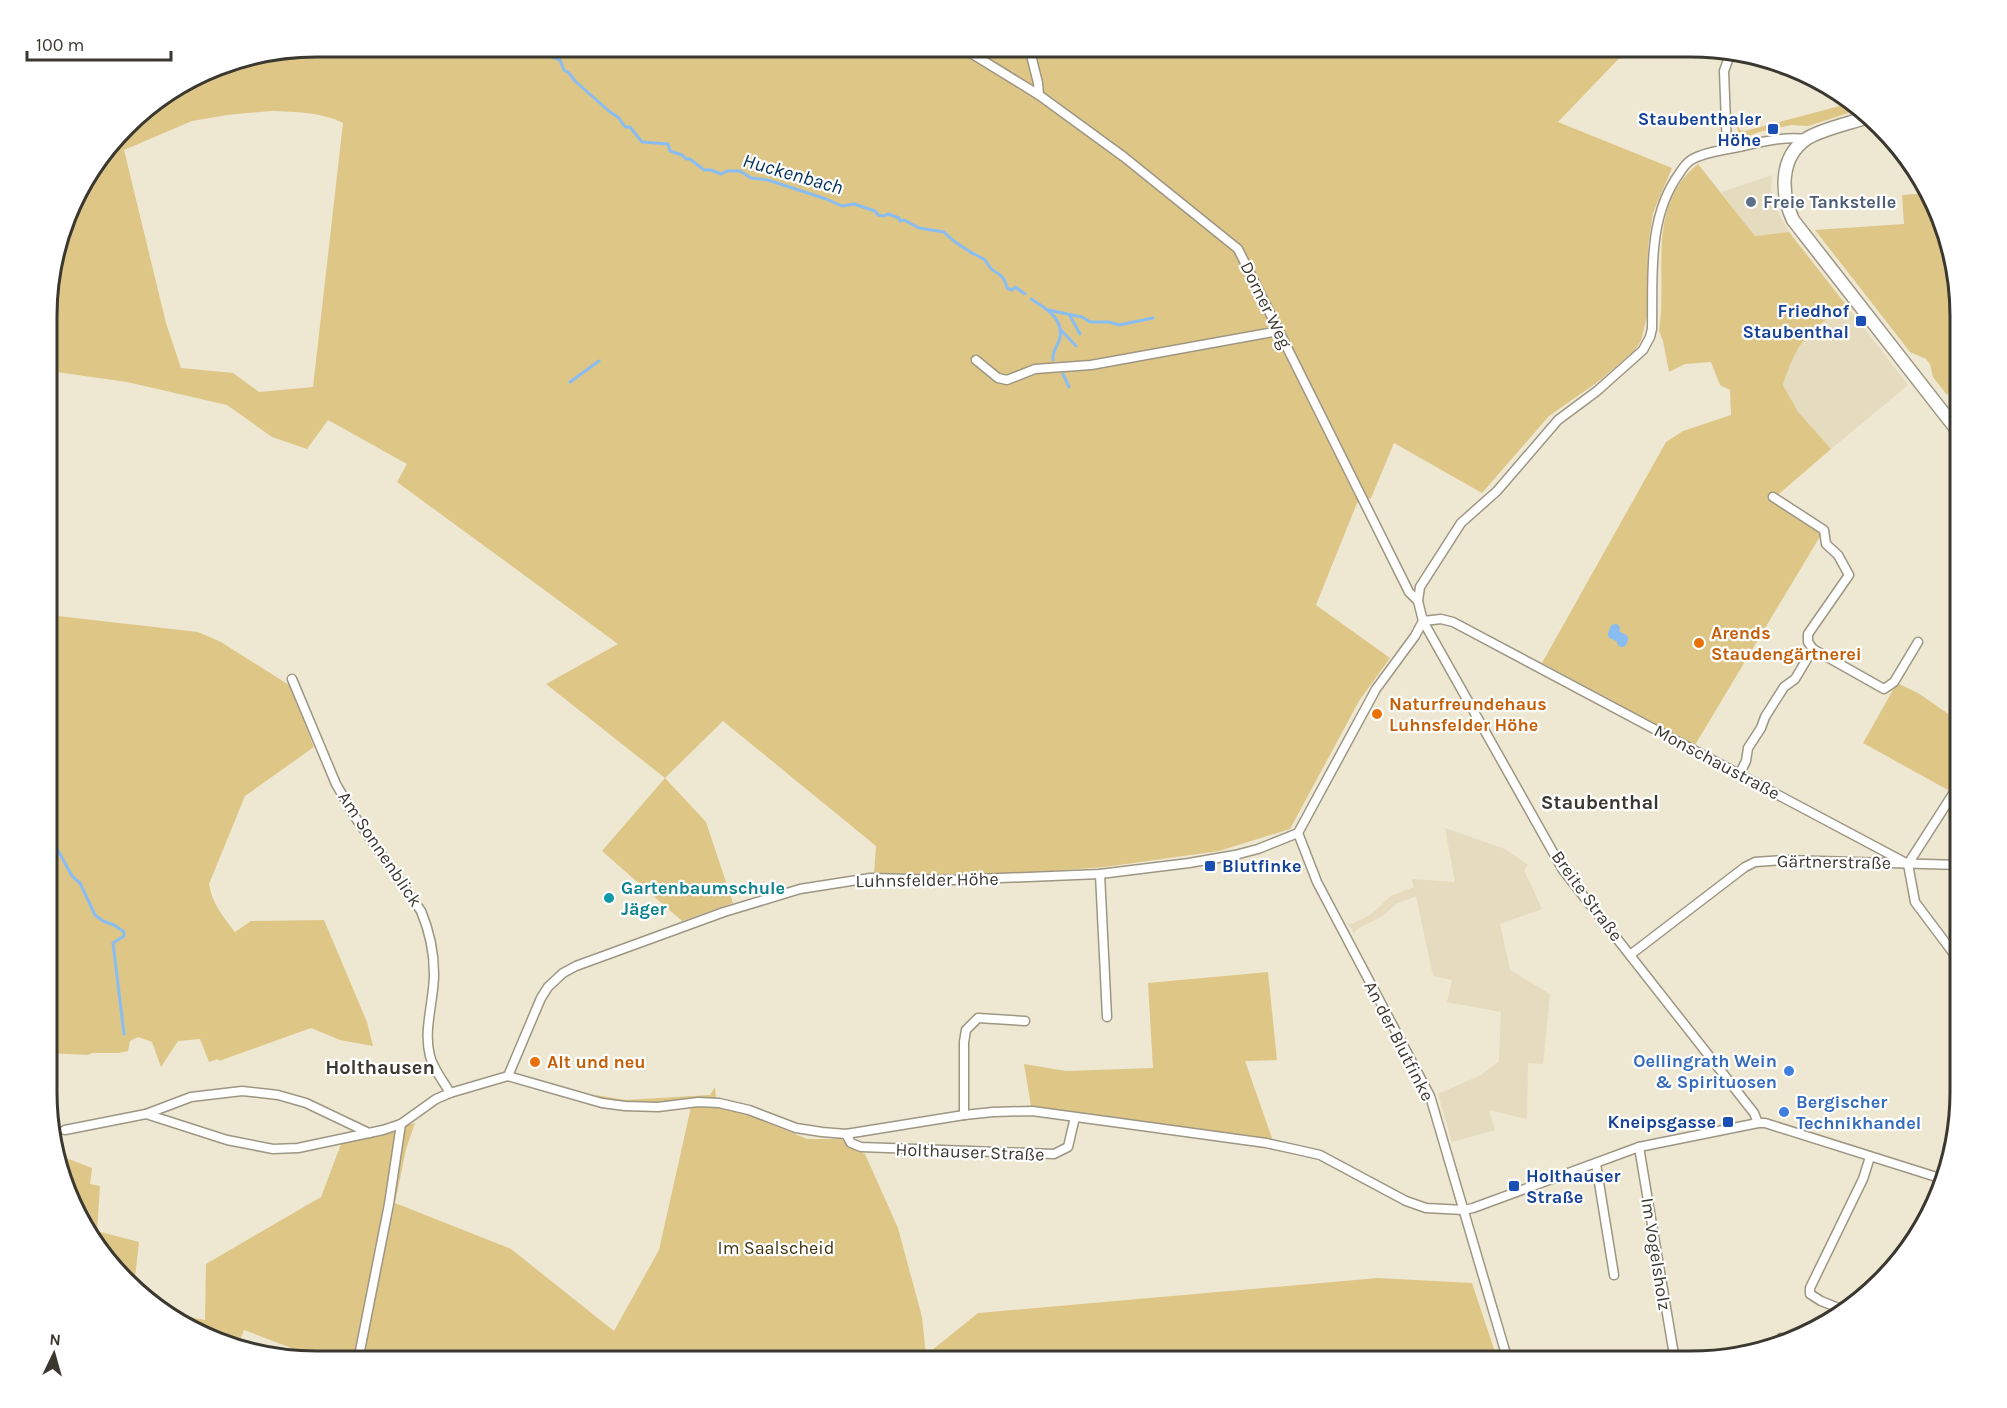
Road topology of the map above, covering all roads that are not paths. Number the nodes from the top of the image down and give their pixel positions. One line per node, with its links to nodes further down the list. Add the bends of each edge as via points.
1 (978, 57): 4 (street, Dorner Weg)
2 (1032, 57): 4 (street)
3 (1728, 60): 7 (street, via 1724,71)
4 (1039, 95): 8 (street, Dorner Weg, via 1235,245)
5 (1860, 120): 6 (main road)
6 (1807, 139): 7 (street, via 1791,137); 10 (main road, via 1788,163 1784,176 1786,202 1793,220)
7 (1727, 149): 12 (street, via 1692,159 1671,184 1654,237 1652,329 1643,350 1558,420 1497,490 1461,523 1420,587)
8 (1280, 331): 9 (street, via 1091,364 1035,369 1007,380); 12 (street, Dorner Weg, via 1409,592)
9 (976, 360)
10 (1950, 421)
11 (1773, 497): 15 (street, via 1824,530 1826,544 1838,555 1849,576 1808,634)
12 (1418, 601): 13 (street)
13 (1423, 621): 17 (street, Monschaustraße, via 1453,622); 19 (street, via 1376,689); 24 (street, Breite Straße, via 1563,870)
14 (1918, 642): 15 (street, via 1894,682 1884,689)
15 (1813, 649): 17 (street, via 1765,717 1748,747)
16 (292, 679): 28 (street, Am Sonnenblick, via 336,784 426,920 434,974 430,1058)
17 (1740, 773): 20 (street, Monschaustraße)
18 (1950, 799): 20 (street)
19 (1298, 833): 22 (street, Luhnsfelder Höhe, via 1235,855); 41 (street, An der Blutfinke, via 1317,882 1430,1096)
20 (1908, 864): 21 (street, Gärtnerstraße); 23 (street, via 1914,902); 24 (street, Gärtnerstraße, via 1755,862)
21 (1950, 865)
22 (1100, 874): 25 (street); 27 (street, Luhnsfelder Höhe, via 952,880 870,878 800,889 724,912 563,973 541,998)
23 (1950, 949)
24 (1630, 955): 32 (street, Breite Straße)
25 (1107, 1017)
26 (1025, 1022): 30 (street, Holthauser Straße, via 978,1018 966,1030)
27 (508, 1076): 28 (street); 36 (street, Holthauser Straße, via 602,1103 658,1107 719,1103 796,1128)
28 (450, 1093): 33 (street)
29 (146, 1114): 34 (street); 35 (street, via 227,1140 273,1149 298,1148); 35 (street, via 190,1097 242,1091 306,1103)
30 (963, 1115): 31 (street, Holthauser Straße, via 1032,1111); 36 (street, Holthauser Straße)
31 (1075, 1117): 36 (street, Holthauser Straße, via 1068,1147 1054,1154 868,1148 851,1143); 41 (street, Holthauser Straße, via 1266,1143 1320,1155 1406,1201 1426,1208)
32 (1762, 1123): 37 (street, Holthauser Straße); 38 (street)
33 (400, 1124): 35 (street); 44 (street)
34 (65, 1130)
35 (369, 1133)
36 (846, 1134)
37 (1639, 1147): 39 (street, Holthauser Straße); 46 (street, Im Vogelsholz)
38 (1870, 1157): 40 (street); 43 (street, via 1810,1288 1814,1298)
39 (1596, 1164): 41 (street, Holthauser Straße); 42 (street)
40 (1935, 1177)
41 (1464, 1210): 45 (street, An der Blutfinke)
42 (1614, 1275)
43 (1835, 1307)
44 (360, 1351)
45 (1505, 1351)
46 (1673, 1351)

